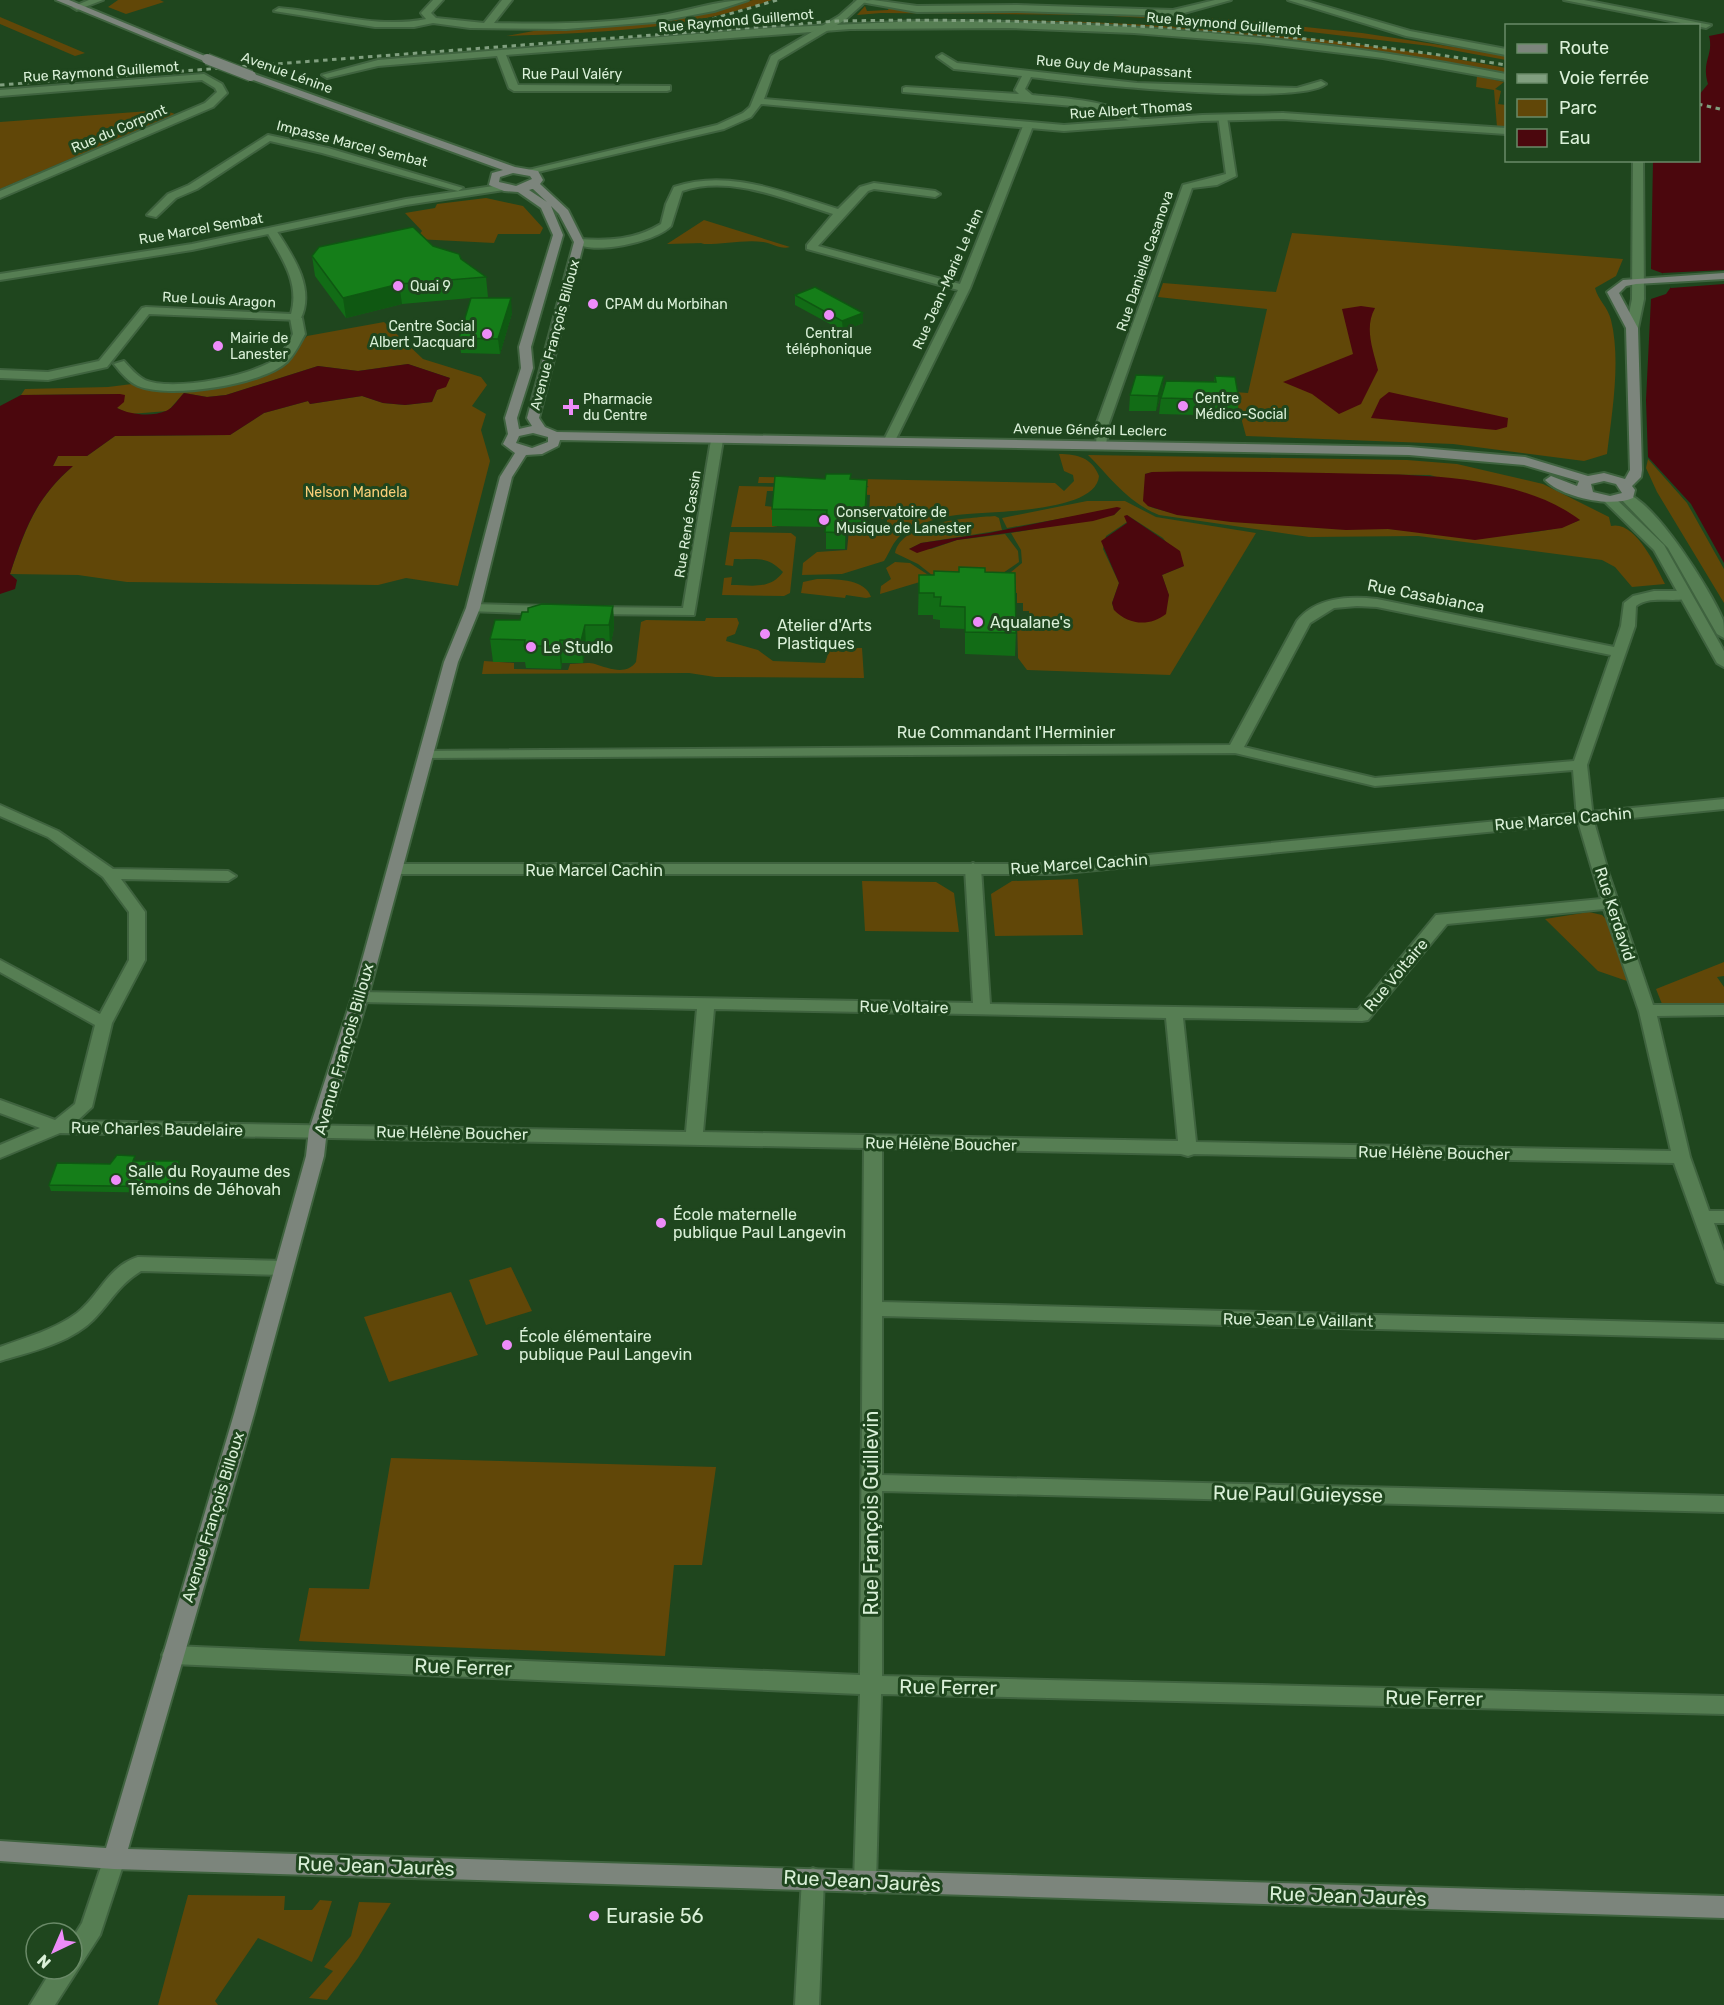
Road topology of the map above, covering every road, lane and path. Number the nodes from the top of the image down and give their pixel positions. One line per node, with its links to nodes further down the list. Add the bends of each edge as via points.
1 (61, 0): 12 (main road)
2 (98, 0): 12 (street)
3 (438, 0): 15 (street, via 426,14)
4 (507, 0): 16 (street)
5 (743, 0): 16 (street, via 649,21 550,27)
6 (1065, 0): 13 (street)
7 (1226, 0): 13 (street, via 1173,13)
8 (1293, 0): 19 (street, via 1409,34)
9 (1569, 0): 17 (street)
10 (861, 1): 11 (street, via 917,9); 18 (street)
11 (1017, 4): 13 (street)
12 (77, 7): 22 (main road)
13 (1054, 9)
14 (279, 11): 15 (street, via 410,27)
15 (433, 20): 16 (street)
16 (487, 25)
17 (1706, 25)
18 (828, 26): 20 (street, Rue Raymond Guillemot); 26 (street, Rue Raymond Guillemot, via 961,24 1152,30 1363,52); 32 (street, via 774,58)
19 (1505, 52)
20 (501, 54): 24 (street, Rue Raymond Guillemot, via 378,63); 28 (street, Rue Paul Valéry, via 514,88)
21 (942, 57): 23 (street, Rue Guy de Maupassant, via 954,66)
22 (204, 58): 33 (main road, Avenue Lénine, bridge); 38 (main road, bridge, via 237,77)
23 (1028, 73): 27 (street, Rue Guy de Maupassant, via 1198,89 1297,91); 31 (street, via 1020,90)
24 (327, 75)
25 (204, 77): 30 (street, Rue Raymond Guillemot); 48 (street, Rue du Corpont, via 219,86 222,93 209,105)
26 (1505, 77)
27 (1321, 84)
28 (667, 88)
29 (906, 90): 31 (street)
30 (0, 93)
31 (1029, 98): 35 (street, via 1110,109)
32 (758, 101): 36 (street, Rue Albert Thomas); 39 (street, via 747,115 720,127)
33 (362, 117): 38 (main road, Avenue Lénine); 41 (main road, Avenue Lénine)
34 (1222, 117): 35 (street, Rue Albert Thomas); 37 (street, Rue Albert Thomas, via 1283,116); 68 (street, Rue Danielle Casanova, via 1231,176 1214,183 1188,185 1102,423)
35 (1138, 122): 36 (street, Rue Albert Thomas, via 1098,128)
36 (1028, 126): 58 (street, Rue Jean-Marie Le Hen)
37 (1505, 131)
38 (396, 135): 43 (main road, Avenue Lénine, via 484,165)
39 (587, 160): 42 (street); 44 (street)
40 (1638, 162): 57 (street)
41 (513, 170): 42 (main road); 43 (main road)
42 (529, 171): 44 (main road, Avenue François Billoux)
43 (496, 181): 45 (street, Rue Marcel Sembat); 46 (main road); 49 (street, Rue Marcel Sembat)
44 (536, 181): 46 (main road); 54 (main road, Avenue François Billoux, via 564,212)
45 (458, 188): 49 (street, Rue Marcel Sembat); 51 (street, Impasse Marcel Sembat, via 268,138 193,187 172,196)
46 (520, 189): 53 (main road, Avenue François Billoux, via 546,206)
47 (935, 194): 50 (street, via 874,186 864,189)
48 (0, 195)
49 (406, 201): 52 (street, Rue Marcel Sembat)
50 (840, 213): 54 (street, via 723,181 701,181 678,189 666,226 654,235 634,241); 58 (street, via 811,247)
51 (152, 215)
52 (272, 232): 56 (street, Rue Marcel Sembat); 59 (street, Rue Louis Aragon, via 296,269 301,305)
53 (558, 235): 54 (main road); 64 (main road, Avenue François Billoux, via 525,347 527,368 511,418)
54 (579, 242): 63 (main road, Avenue François Billoux, via 533,418)
55 (1724, 276): 57 (main road)
56 (0, 277)
57 (1636, 281): 60 (street, via 1638,309); 60 (main road, via 1623,283 1613,292)
58 (964, 288): 67 (street, Rue Jean-Marie Le Hen)
59 (296, 318): 61 (street, via 299,334 286,356 241,378 159,387 136,380); 62 (street, Rue Louis Aragon, via 146,310 103,364 48,376)
60 (1632, 328): 70 (main road)
61 (120, 364)
62 (0, 375)
63 (540, 429): 64 (main road, Avenue François Billoux); 65 (main road, Avenue François Billoux)
64 (514, 434): 69 (main road, Avenue François Billoux, via 509,444)
65 (554, 440): 66 (main road, Avenue Général Leclerc); 69 (main road, via 541,450)
66 (717, 440): 67 (main road, Avenue Général Leclerc); 76 (street, Rue René Cassin, via 689,612)
67 (889, 442): 68 (main road, Avenue Général Leclerc)
68 (1100, 445): 72 (main road, Avenue Général Leclerc, via 1409,451 1481,458)
69 (522, 451): 76 (main road, Avenue François Billoux, via 507,477)
70 (1635, 461): 71 (main road); 73 (main road, via 1635,477)
71 (1608, 478): 72 (main road); 73 (main road)
72 (1588, 486): 74 (main road, Avenue Général Leclerc)
73 (1625, 491): 74 (main road); 77 (street, via 1674,546)
74 (1609, 500): 75 (street, via 1659,548)
75 (1685, 595): 78 (street, Rue Kerdavid, via 1645,596 1633,601); 79 (street)
76 (473, 608): 81 (main road, Avenue François Billoux, via 451,662)
77 (1724, 634)
78 (1618, 652): 80 (street, Rue Casabianca, via 1377,603 1327,604 1304,621); 82 (street, Rue Kerdavid)
79 (1724, 663)
80 (1234, 749): 81 (street, Rue Commandant l'Herminier); 82 (street, Rue Commandant l'Herminier, via 1375,782)
81 (427, 754): 87 (main road, Avenue François Billoux)
82 (1580, 765): 85 (street, Rue Kerdavid)
83 (1724, 804): 85 (street, Rue Marcel Cachin)
84 (0, 810): 88 (street, via 53,834)
85 (1585, 818): 86 (street, Rue Marcel Cachin, via 1055,869); 90 (street, Rue Kerdavid)
86 (973, 868): 87 (street, Rue Marcel Cachin); 94 (street)
87 (396, 869): 92 (main road, Avenue François Billoux)
88 (109, 874): 89 (street); 98 (street, via 137,912 137,960)
89 (228, 876)
90 (1611, 903): 96 (street, Rue Kerdavid); 97 (street, Rue Voltaire, via 1442,919 1362,1016)
91 (0, 965): 98 (street)
92 (360, 997): 93 (street, Rue Voltaire); 101 (main road, Avenue François Billoux)
93 (706, 1004): 94 (street, Rue Voltaire); 102 (street)
94 (982, 1009): 97 (street, Rue Voltaire)
95 (1724, 1010): 96 (street)
96 (1647, 1011): 106 (street, Rue Kerdavid)
97 (1174, 1014): 104 (street)
98 (104, 1023): 100 (street, via 83,1107)
99 (0, 1106): 100 (street)
100 (58, 1127): 101 (street, Rue Charles Baudelaire); 105 (street, Rue Charles Baudelaire)
101 (318, 1130): 102 (street, Rue Hélène Boucher); 109 (main road, Avenue François Billoux, via 315,1156)
102 (694, 1138): 103 (street, Rue Hélène Boucher)
103 (873, 1143): 104 (street, Rue Hélène Boucher); 111 (street, Rue François Guillevin)
104 (1188, 1150): 106 (street, Rue Hélène Boucher)
105 (0, 1152)
106 (1681, 1157): 107 (street, Rue Kerdavid)
107 (1703, 1217): 108 (street); 110 (street, Rue Kerdavid)
108 (1724, 1217)
109 (284, 1268): 113 (street, via 138,1264 118,1276 86,1316 66,1331); 116 (main road, Avenue François Billoux)
110 (1724, 1277)
111 (872, 1309): 112 (street, Rue Jean Le Vaillant); 114 (street, Rue François Guillevin)
112 (1724, 1331)
113 (0, 1354)
114 (872, 1483): 115 (street, Rue Paul Guieysse); 117 (street, Rue François Guillevin)
115 (1724, 1504)
116 (173, 1655): 117 (street, Rue Ferrer); 120 (main road, Avenue François Billoux)
117 (871, 1685): 118 (street, Rue Ferrer); 122 (street, Rue François Guillevin)
118 (1724, 1706)
119 (0, 1851): 120 (main road, Rue Jean Jaurès)
120 (114, 1859): 121 (main road, Rue Jean Jaurès); 124 (street)
121 (813, 1878): 122 (main road, Rue Jean Jaurès); 127 (street)
122 (865, 1883): 123 (main road, Rue Jean Jaurès)
123 (1724, 1907)
124 (84, 1940)
125 (57, 1981): 126 (street)
126 (42, 2005)
127 (807, 2005)

